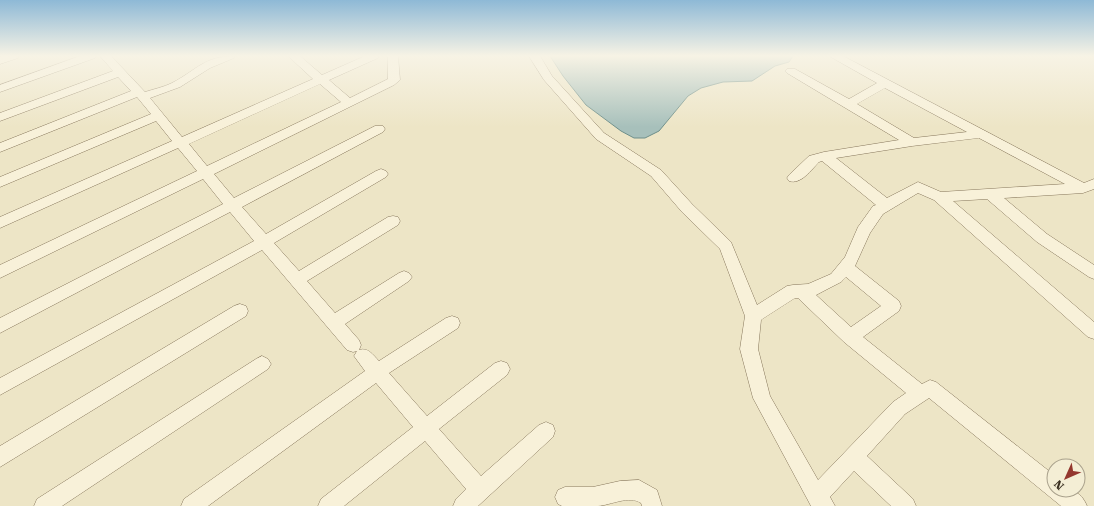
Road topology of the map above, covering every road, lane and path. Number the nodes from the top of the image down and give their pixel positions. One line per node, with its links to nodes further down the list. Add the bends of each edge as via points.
1 (321, 79): 14 (street)
2 (26, 80): 12 (street)
3 (100, 80): 17 (street)
4 (127, 80): 13 (street)
5 (185, 80): 13 (street, via 176,85)
6 (320, 80): 21 (street)
7 (394, 80): 14 (street)
8 (549, 80): 43 (street, via 600,136 656,173 726,246)
9 (805, 80): 15 (street)
10 (879, 80): 11 (street)
11 (885, 83): 15 (street); 19 (street)
12 (0, 89)
13 (141, 95): 16 (street); 22 (street)
14 (349, 103): 24 (street)
15 (849, 104): 20 (street)
16 (159, 116): 21 (street); 27 (street)
17 (0, 117)
18 (379, 130): 32 (street)
19 (982, 134): 20 (street); 28 (street)
20 (912, 142): 23 (street)
21 (180, 143): 24 (street); 34 (street)
22 (0, 148)
23 (824, 156): 26 (street, via 814,159); 31 (street)
24 (206, 172): 32 (street); 37 (street)
25 (381, 174): 35 (street)
26 (794, 178)
27 (0, 182)
28 (1089, 186): 29 (street)
29 (990, 194): 30 (street); 38 (street, via 1042,238)
30 (938, 197): 31 (street, via 918,187); 47 (street)
31 (886, 205): 36 (street, via 878,210 863,231 851,260)
32 (233, 206): 35 (street); 46 (street)
33 (393, 220): 40 (street)
34 (0, 223)
35 (264, 242): 40 (street); 52 (street)
36 (845, 267): 41 (street, via 836,278); 48 (street, via 893,306)
37 (0, 272)
38 (1094, 272)
39 (404, 277): 44 (street)
40 (297, 280): 44 (street)
41 (802, 292): 43 (street, via 793,291); 48 (street)
42 (240, 311): 57 (street)
43 (753, 316): 62 (street, via 749,349 762,398)
44 (334, 322): 51 (street)
45 (452, 323): 51 (street)
46 (0, 326)
47 (1094, 332)
48 (850, 337): 53 (street)
49 (262, 364): 63 (street)
50 (501, 369): 54 (street)
51 (377, 372): 54 (street); 64 (street)
52 (0, 387)
53 (921, 394): 56 (street, via 898,408); 58 (street, via 930,388)
54 (426, 428): 59 (street); 65 (street)
55 (546, 431): 59 (street)
56 (853, 457): 62 (street); 68 (street)
57 (0, 458)
58 (1046, 482)
59 (480, 490): 66 (street)
60 (564, 497): 67 (street, via 593,497 639,490 650,498)
61 (1067, 498): 69 (street)
62 (820, 501)
63 (44, 506)
64 (191, 506)
65 (328, 506)
66 (463, 506)
67 (652, 506)
68 (906, 506)
69 (1077, 506)

